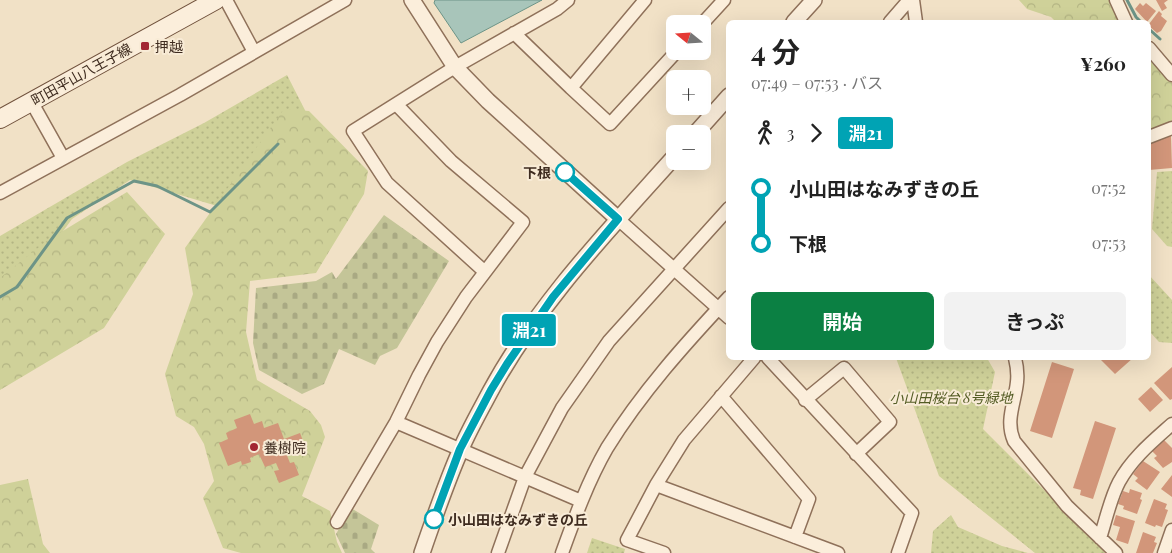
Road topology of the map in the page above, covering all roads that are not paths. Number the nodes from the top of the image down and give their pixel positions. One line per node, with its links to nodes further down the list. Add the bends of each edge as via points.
1 (216, 0): 25 (main road, 町田平山八王子線)
2 (226, 0): 19 (street)
3 (345, 0): 19 (street)
4 (412, 0): 21 (street)
5 (568, 0): 17 (street)
6 (645, 0): 23 (street)
7 (724, 0): 12 (street)
8 (814, 0): 13 (street)
9 (909, 0): 14 (street)
10 (913, 0): 15 (street)
11 (1116, 0): 16 (street)
12 (710, 15)
13 (796, 20)
14 (892, 20)
15 (916, 20)
16 (1125, 20)
17 (514, 33): 21 (street); 23 (street)
18 (1151, 50): 22 (street)
19 (254, 52): 31 (street)
20 (669, 60): 23 (street, via 610,124)
21 (456, 67): 26 (street); 35 (street, via 488,102)
22 (1172, 75)
23 (571, 88)
24 (726, 99): 28 (street)
25 (31, 101): 27 (main road, 町田平山八王子線); 31 (street)
26 (396, 104): 37 (street, via 451,161 523,222); 37 (street, via 353,132 386,183)
27 (0, 119)
28 (703, 125)
29 (1172, 128): 30 (street)
30 (1151, 137)
31 (63, 158): 33 (street)
32 (666, 166): 35 (street)
33 (0, 193)
34 (726, 211): 36 (street)
35 (618, 219): 36 (street); 48 (street, via 558,290 520,344)
36 (673, 268): 39 (street); 50 (street, via 608,342 562,408)
37 (485, 272): 46 (street, via 419,374)
38 (726, 299): 39 (street)
39 (718, 308): 40 (street); 52 (street, via 657,377 631,412)
40 (726, 315)
41 (752, 360): 44 (street)
42 (770, 360): 45 (street)
43 (1016, 360): 56 (street, via 1018,383 1009,422 1010,433 1067,506)
44 (721, 396): 51 (street, via 684,440); 55 (street, via 810,499)
45 (805, 400): 49 (street); 49 (street, via 844,368 890,422)
46 (396, 422): 48 (street); 53 (street)
47 (1172, 424): 56 (street, via 1128,468 1114,494)
48 (460, 449): 50 (street); 57 (street)
49 (856, 454): 62 (street, via 912,513)
50 (524, 477): 52 (street); 58 (street)
51 (656, 485): 55 (street); 60 (street, via 627,540)
52 (581, 501): 59 (street)
53 (337, 522)
54 (1172, 530): 64 (street)
55 (795, 536): 61 (street)
56 (1100, 538): 63 (street)
57 (422, 553)
58 (498, 553)
59 (562, 553)
60 (664, 553)
61 (838, 553)
62 (898, 553)
63 (1116, 553)
64 (1164, 553)

